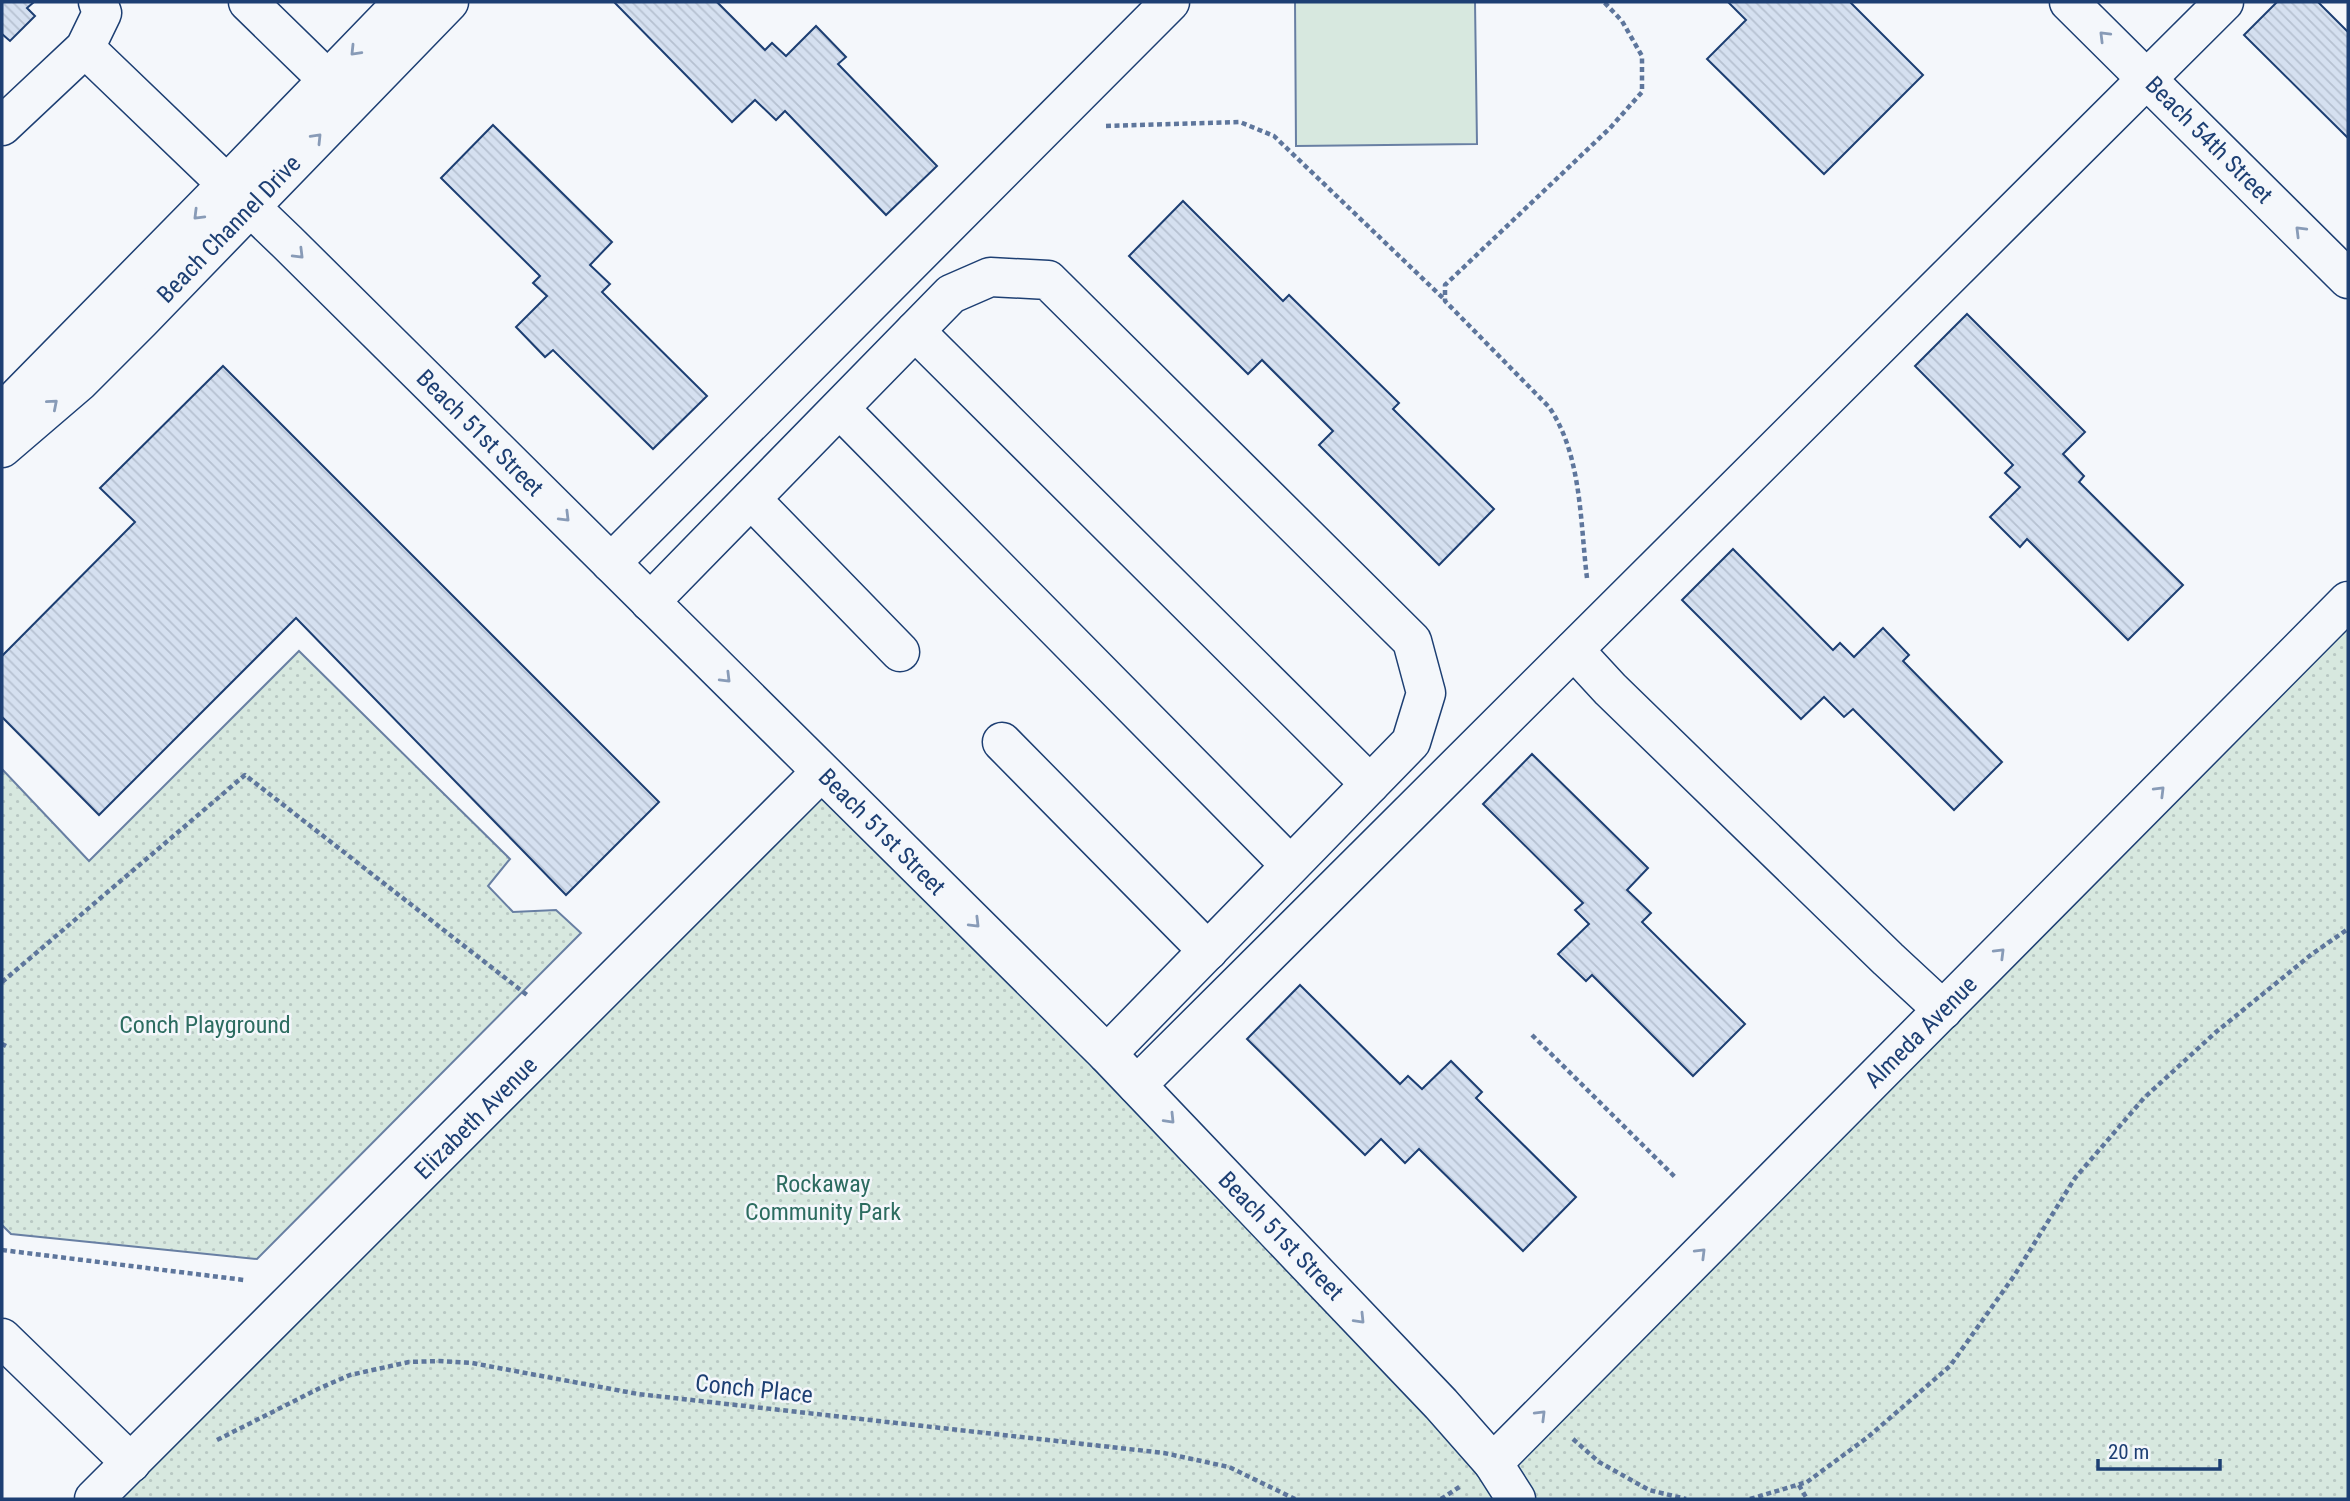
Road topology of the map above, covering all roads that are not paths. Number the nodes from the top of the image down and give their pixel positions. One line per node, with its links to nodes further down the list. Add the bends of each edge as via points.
1 (98, 2): 8 (street, via 102,13)
2 (248, 2): 10 (street)
3 (403, 2): 10 (street, Beach Channel Drive, one-way to 10)
4 (449, 2): 12 (street, Beach Channel Drive, one-way to 4)
5 (1170, 2): 19 (street)
6 (2069, 2): 9 (street, Beach 54th Street, one-way to 6)
7 (2224, 2): 9 (street)
8 (85, 48): 11 (street); 12 (street, Beach 51st Street)
9 (2147, 79): 13 (street, Beach 54th Street, one-way to 9); 22 (street)
10 (328, 80): 12 (street, Beach Channel Drive)
11 (2, 126)
12 (239, 195): 16 (street, Beach Channel Drive, one-way to 16); 17 (street, Beach Channel Drive, one-way to 12, via 79,382); 19 (street, Beach 51st Street, one-way to 19)
13 (2348, 279)
14 (915, 331): 15 (street); 26 (street); 26 (street, via 951,294 990,277 1048,280 1383,611 1412,641 1426,693 1410,742)
15 (840, 409): 18 (street); 27 (street)
16 (2, 413)
17 (2, 448)
18 (751, 499): 21 (street); 23 (street)
19 (611, 563): 21 (street, Beach 51st Street)
20 (2348, 601): 29 (street, Almeda Avenue, one-way to 20)
21 (650, 602): 25 (street, Beach 51st Street, one-way to 25)
22 (1584, 640): 29 (street, via 1650,727); 31 (street)
23 (900, 652)
24 (1002, 742): 28 (street)
25 (821, 772): 30 (street, Beach 51st Street, one-way to 30); 33 (street, Elizabeth Avenue)
26 (1370, 784): 27 (street)
27 (1290, 865): 28 (street)
28 (1208, 951): 30 (street)
29 (1943, 1010): 34 (street, Almeda Avenue, one-way to 29)
30 (1107, 1054): 31 (street, Beach 51st Street)
31 (1137, 1085): 34 (street, Beach 51st Street, one-way to 34)
32 (2, 1338): 33 (street)
33 (131, 1463): 35 (street, Elizabeth Avenue)
34 (1493, 1463): 36 (street, Beach 51st Street)
35 (94, 1499)
36 (1516, 1499)

